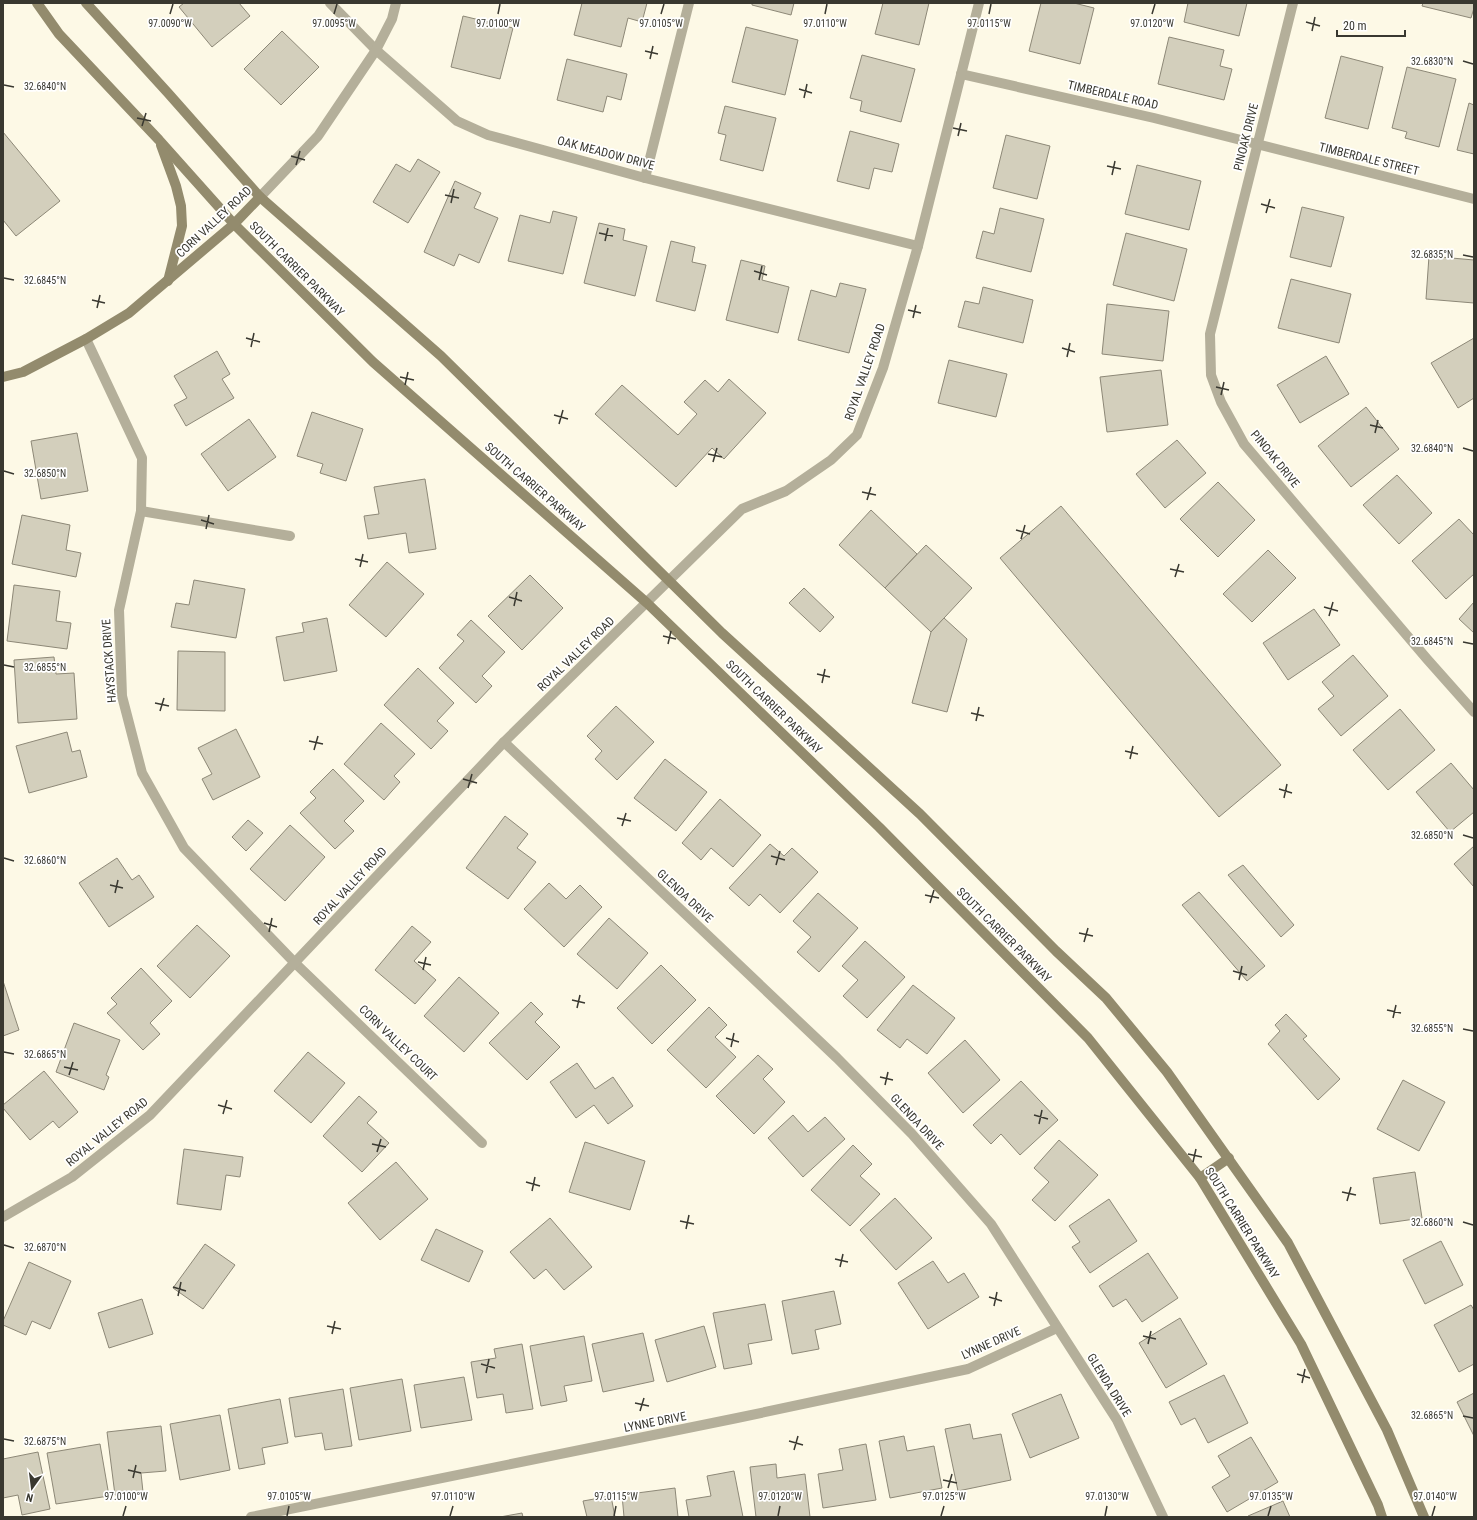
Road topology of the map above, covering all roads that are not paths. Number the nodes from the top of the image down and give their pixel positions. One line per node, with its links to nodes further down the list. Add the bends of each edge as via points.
1 (37, 3): 10 (main road, SOUTH CARRIER PARKWAY, via 59,34)
2 (86, 3): 13 (main road, SOUTH CARRIER PARKWAY)
3 (330, 3): 8 (street, OAK MEADOW DRIVE)
4 (396, 3): 8 (street, CORN VALLEY ROAD, via 392,19)
5 (689, 3): 12 (street)
6 (979, 3): 9 (street, ROYAL VALLEY ROAD)
7 (1293, 3): 11 (street, PINOAK DRIVE)
8 (376, 50): 12 (street, OAK MEADOW DRIVE, via 457,121 488,135); 13 (street, CORN VALLEY ROAD, via 318,136)
9 (961, 74): 11 (street, TIMBERDALE ROAD); 16 (street, ROYAL VALLEY ROAD)
10 (159, 140): 15 (main road, SOUTH CARRIER PARKWAY); 17 (main road, via 176,186 182,219)
11 (1258, 144): 14 (street, TIMBERDALE STREET); 24 (street, PINOAK DRIVE, via 1210,334 1211,376 1221,402 1244,444)
12 (645, 178): 16 (street, OAK MEADOW DRIVE)
13 (260, 197): 15 (main road, CORN VALLEY ROAD); 22 (main road, SOUTH CARRIER PARKWAY, via 441,356)
14 (1474, 199)
15 (234, 224): 17 (main road, CORN VALLEY ROAD); 23 (main road, SOUTH CARRIER PARKWAY, via 373,362)
16 (918, 246): 22 (street, ROYAL VALLEY ROAD, via 883,368 857,435 832,460 786,491 742,509)
17 (168, 281): 18 (main road, CORN VALLEY ROAD, via 129,313)
18 (86, 339): 19 (main road, CORN VALLEY ROAD, via 23,372); 20 (street, HAYSTACK DRIVE, via 142,458)
19 (3, 377)
20 (141, 511): 21 (street); 26 (street, HAYSTACK DRIVE, via 119,610 122,696 142,773 184,848)
21 (290, 536)
22 (670, 580): 23 (street, ROYAL VALLEY ROAD); 28 (main road, SOUTH CARRIER PARKWAY, via 722,633 920,814 1106,998 1167,1072)
23 (647, 603): 25 (street, ROYAL VALLEY ROAD); 29 (main road, SOUTH CARRIER PARKWAY, via 879,827 1088,1038)
24 (1474, 712)
25 (504, 742): 26 (street, ROYAL VALLEY ROAD); 31 (street, GLENDA DRIVE, via 837,1058 912,1134 991,1224)
26 (295, 963): 27 (street, CORN VALLEY COURT); 30 (street, ROYAL VALLEY ROAD, via 150,1115 72,1177)
27 (482, 1143)
28 (1229, 1158): 29 (main road); 35 (main road, SOUTH CARRIER PARKWAY, via 1288,1243 1387,1430)
29 (1200, 1178): 34 (main road, SOUTH CARRIER PARKWAY, via 1300,1344)
30 (3, 1217)
31 (1057, 1328): 32 (street, LYNNE DRIVE, via 968,1369); 33 (street, GLENDA DRIVE, via 1117,1420)
32 (251, 1517)
33 (1163, 1517)
34 (1382, 1517)
35 (1424, 1517)

